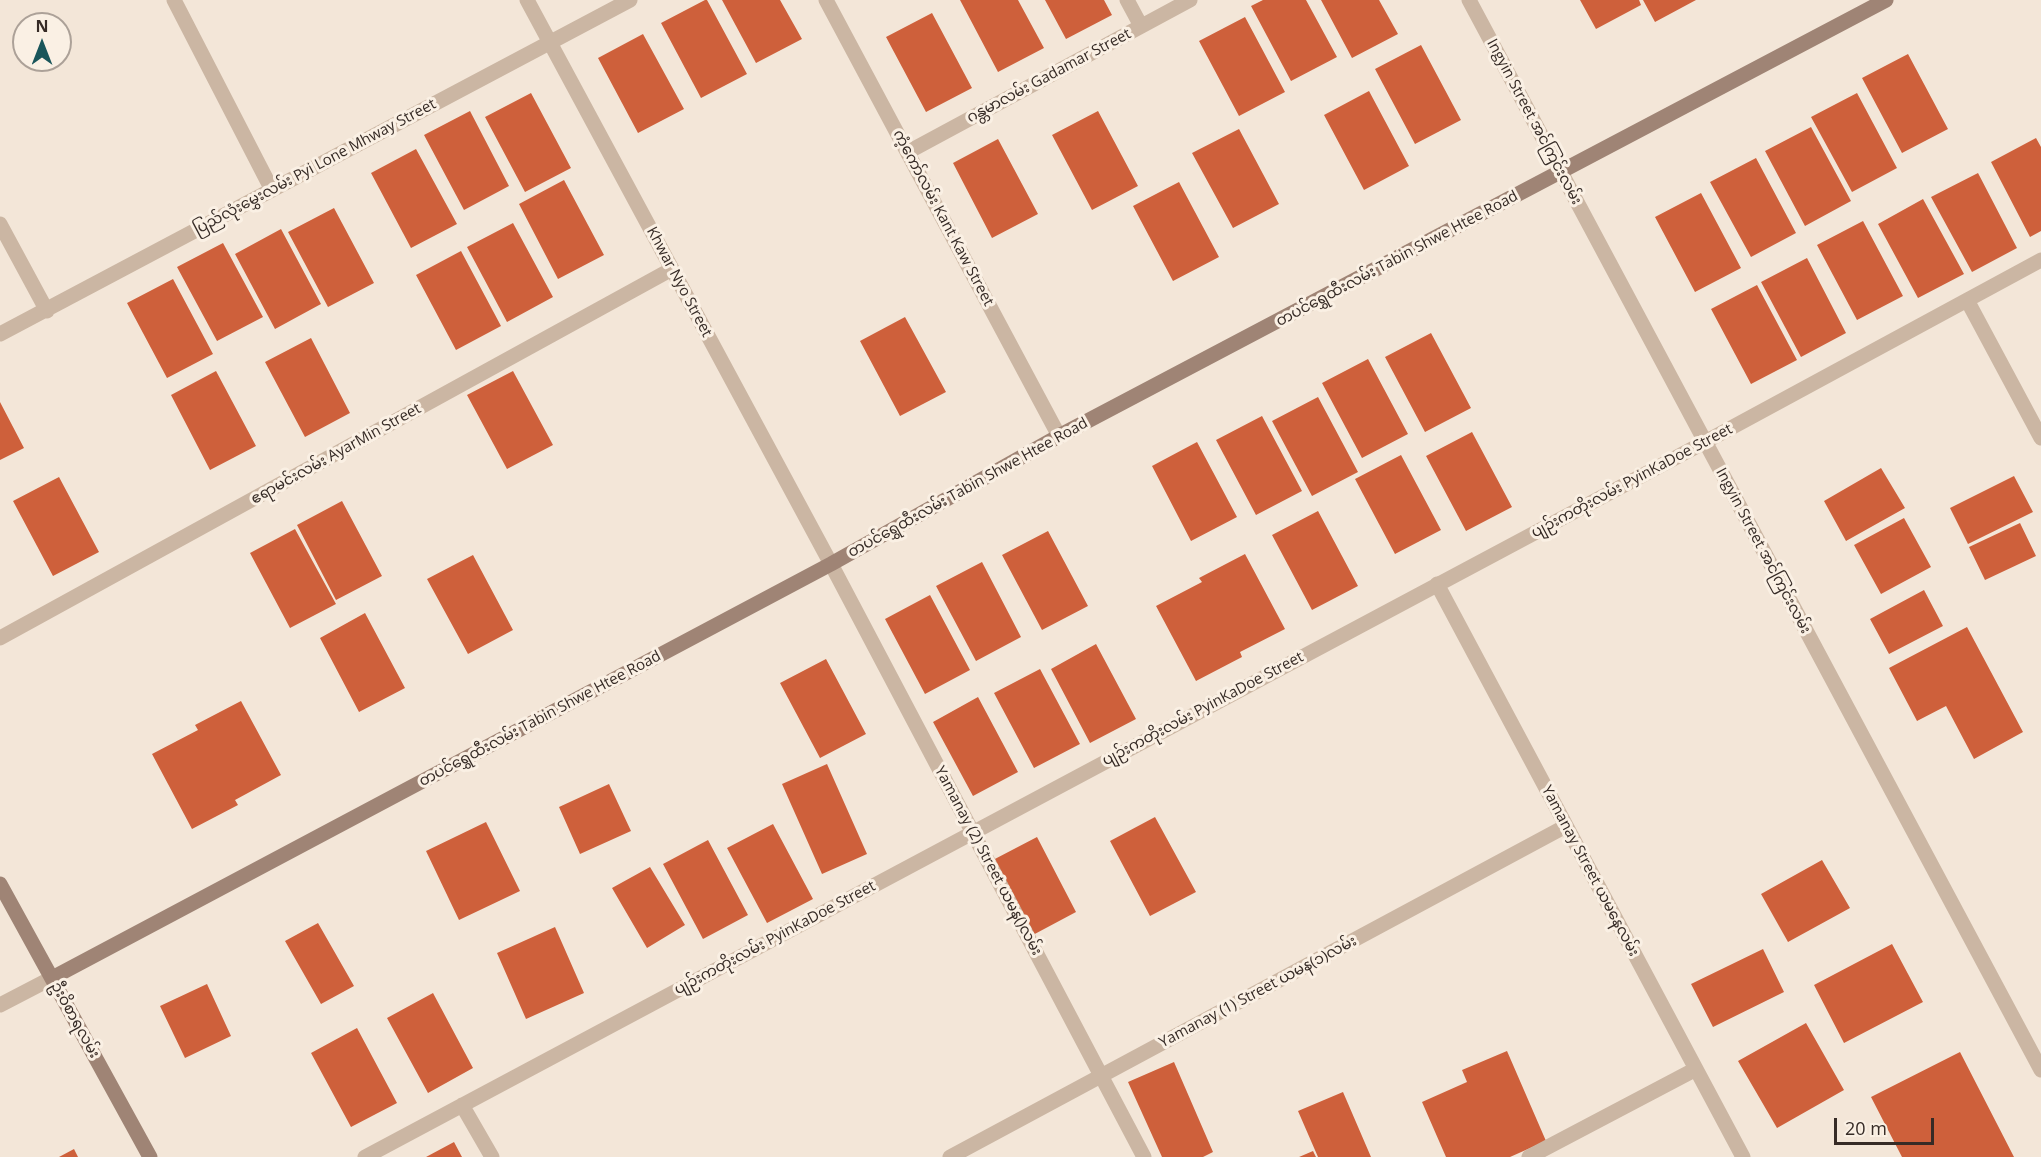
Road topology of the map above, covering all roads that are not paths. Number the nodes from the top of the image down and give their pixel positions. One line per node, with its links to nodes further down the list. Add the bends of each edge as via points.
1 (174, 0): 13 (street)
2 (527, 0): 10 (street, Khwar Nyo Street)
3 (630, 0): 10 (street, ပြည်လုံးမွှေးလမ်း Pyi Lone Mhway Street)
4 (826, 0): 11 (street, ကံ့ကော်လမ်း Kant Kaw Street)
5 (1127, 0): 9 (street)
6 (1190, 0): 9 (street, ဂန္တမာလမ်း Gadamar Street)
7 (1469, 0): 12 (street, Ingyin Street အင်ကြင်းလမ်း)
8 (1886, 0): 12 (street, တပင်ရွှေထီးလမ်း Tabin Shwe Htee Road)
9 (1141, 27): 11 (street, ဂန္တမာလမ်း Gadamar Street)
10 (550, 43): 13 (street, ပြည်လုံးမွှေးလမ်း Pyi Lone Mhway Street); 16 (street, Khwar Nyo Street)
11 (908, 152): 20 (street, ကံ့ကော်လမ်း Kant Kaw Street)
12 (1561, 173): 20 (street, တပင်ရွှေထီးလမ်း Tabin Shwe Htee Road); 22 (street, Ingyin Street အင်ကြင်းလမ်း)
13 (272, 190): 18 (street, ပြည်လုံးမွှေးလမ်း Pyi Lone Mhway Street)
14 (0, 224): 18 (street)
15 (2041, 260): 17 (street, ပျဉ်းကတိုးလမ်း PyinKaDoe Street)
16 (672, 269): 23 (street, Khwar Nyo Street); 25 (street, ဧရာမင်းလမ်း AyarMin Street)
17 (1967, 300): 21 (street); 22 (street, ပျဉ်းကတိုးလမ်း PyinKaDoe Street)
18 (47, 311): 19 (street, ပြည်လုံးမွှေးလမ်း Pyi Lone Mhway Street)
19 (0, 334)
20 (1059, 436): 23 (street, တပင်ရွှေထီးလမ်း Tabin Shwe Htee Road)
21 (2041, 438)
22 (1705, 442): 24 (street, ပျဉ်းကတိုးလမ်း PyinKaDoe Street); 32 (street, Ingyin Street အင်ကြင်းလမ်း)
23 (831, 564): 27 (street, Yamanay (2) Street ယမန()လမ်း); 29 (street, တပင်ရွှေထီးလမ်း Tabin Shwe Htee Road)
24 (1437, 584): 26 (street, Yamanay Street ယမနေလမ်း); 27 (street, ပျဉ်းကတိုးလမ်း PyinKaDoe Street)
25 (0, 638)
26 (1566, 826): 31 (street, Yamanay Street ယမနေလမ်း); 33 (street, Yamanay (1) Street ယမန(၁)လမ်း)
27 (973, 832): 33 (street, Yamanay (2) Street ယမန()လမ်း); 34 (street, ပျဉ်းကတိုးလမ်း PyinKaDoe Street)
28 (0, 884): 29 (street, ဦးဝိစာရလမ်း)
29 (52, 978): 30 (street); 35 (street, ဦးဝိစာရလမ်း)
30 (0, 1005)
31 (1696, 1069): 40 (street); 41 (street, Yamanay Street ယမနေလမ်း)
32 (2041, 1070)
33 (1102, 1076): 38 (street, Yamanay (1) Street ယမန(၁)လမ်း); 39 (street, Yamanay (2) Street ယမန()လမ်း)
34 (462, 1105): 36 (street, ပျဉ်းကတိုးလမ်း PyinKaDoe Street); 37 (street)
35 (150, 1157)
36 (365, 1157)
37 (492, 1157)
38 (950, 1157)
39 (1144, 1157)
40 (1529, 1157)
41 (1743, 1157)

